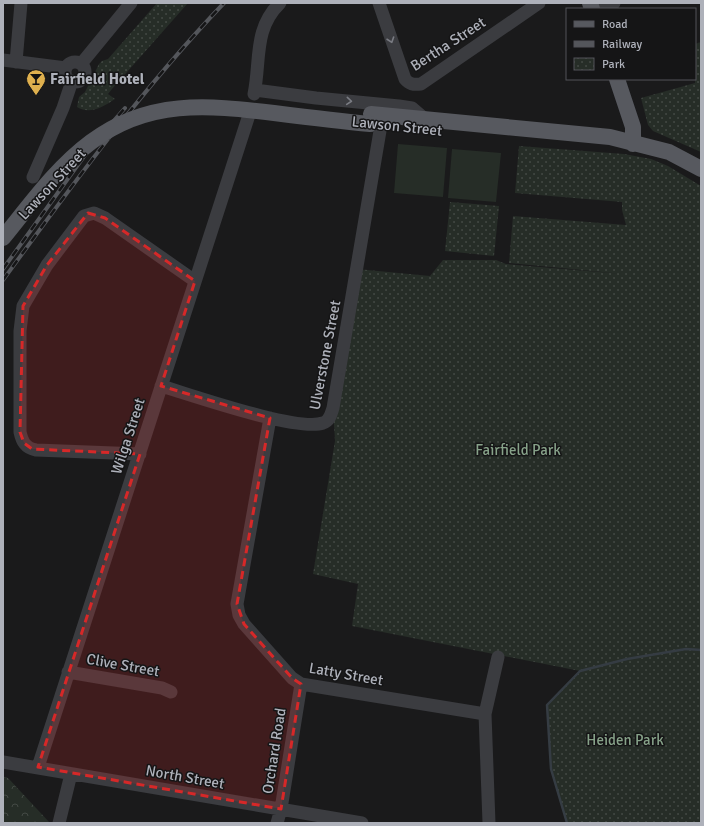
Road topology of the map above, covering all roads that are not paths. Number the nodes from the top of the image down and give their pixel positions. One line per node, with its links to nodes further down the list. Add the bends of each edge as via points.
1 (21, 3): 9 (street)
2 (131, 3): 10 (street)
3 (280, 3): 15 (street, Lawson Street, one-way to 15, via 267,17 264,25 254,92 412,108)
4 (379, 3): 5 (street, Bertha Street, one-way to 5, via 404,79 414,85 421,84)
5 (539, 3)
6 (614, 3): 7 (street)
7 (601, 8)
8 (3, 60): 9 (street)
9 (16, 62): 11 (street)
10 (81, 64): 11 (street, via 74,62); 13 (street, via 85,71 84,77 79,81)
11 (66, 68): 13 (street, via 66,74)
12 (617, 80): 17 (main road, via 633,127)
13 (72, 81): 19 (street)
14 (249, 115): 22 (street, Wilga Street)
15 (426, 120): 16 (main road, Lawson Street); 17 (main road, Lawson Street, via 610,137)
16 (374, 121): 17 (main road, Lawson Street, via 609,145); 20 (main road, Lawson Street, via 219,96 191,96 156,102 131,109 107,120 80,137 46,170); 21 (main road, Lawson Street, bridge, via 217,107 186,107 140,117 91,142 70,160); 24 (street, Ulverstone Street, via 336,393 330,417 322,424)
17 (633, 144): 18 (main road, via 669,152)
18 (701, 168)
19 (33, 177)
20 (3, 223)
21 (3, 238)
22 (195, 281): 23 (street, Wilga Street); 25 (street, via 94,213 88,214 78,223 47,265 23,306 20,330 20,432 24,443 28,448 36,450)
23 (161, 386): 24 (street, Ulverstone Street); 25 (street, Wilga Street)
24 (270, 418): 28 (street, Latty Street, via 237,604 239,615 252,633 292,678)
25 (140, 454): 27 (street, Wilga Street)
26 (498, 657): 30 (street)
27 (68, 672): 29 (street, Clive Street, via 162,688); 32 (street, Wilga Street)
28 (301, 684): 30 (street, Latty Street); 34 (street, Orchard Road)
29 (171, 692)
30 (485, 714): 38 (street)
31 (3, 762): 32 (street, North Street)
32 (38, 767): 33 (street, North Street)
33 (71, 774): 34 (street, North Street); 35 (street)
34 (281, 810): 36 (street, Orchard Road); 37 (street, North Street)
35 (59, 823)
36 (277, 823)
37 (362, 823)
38 (489, 823)

